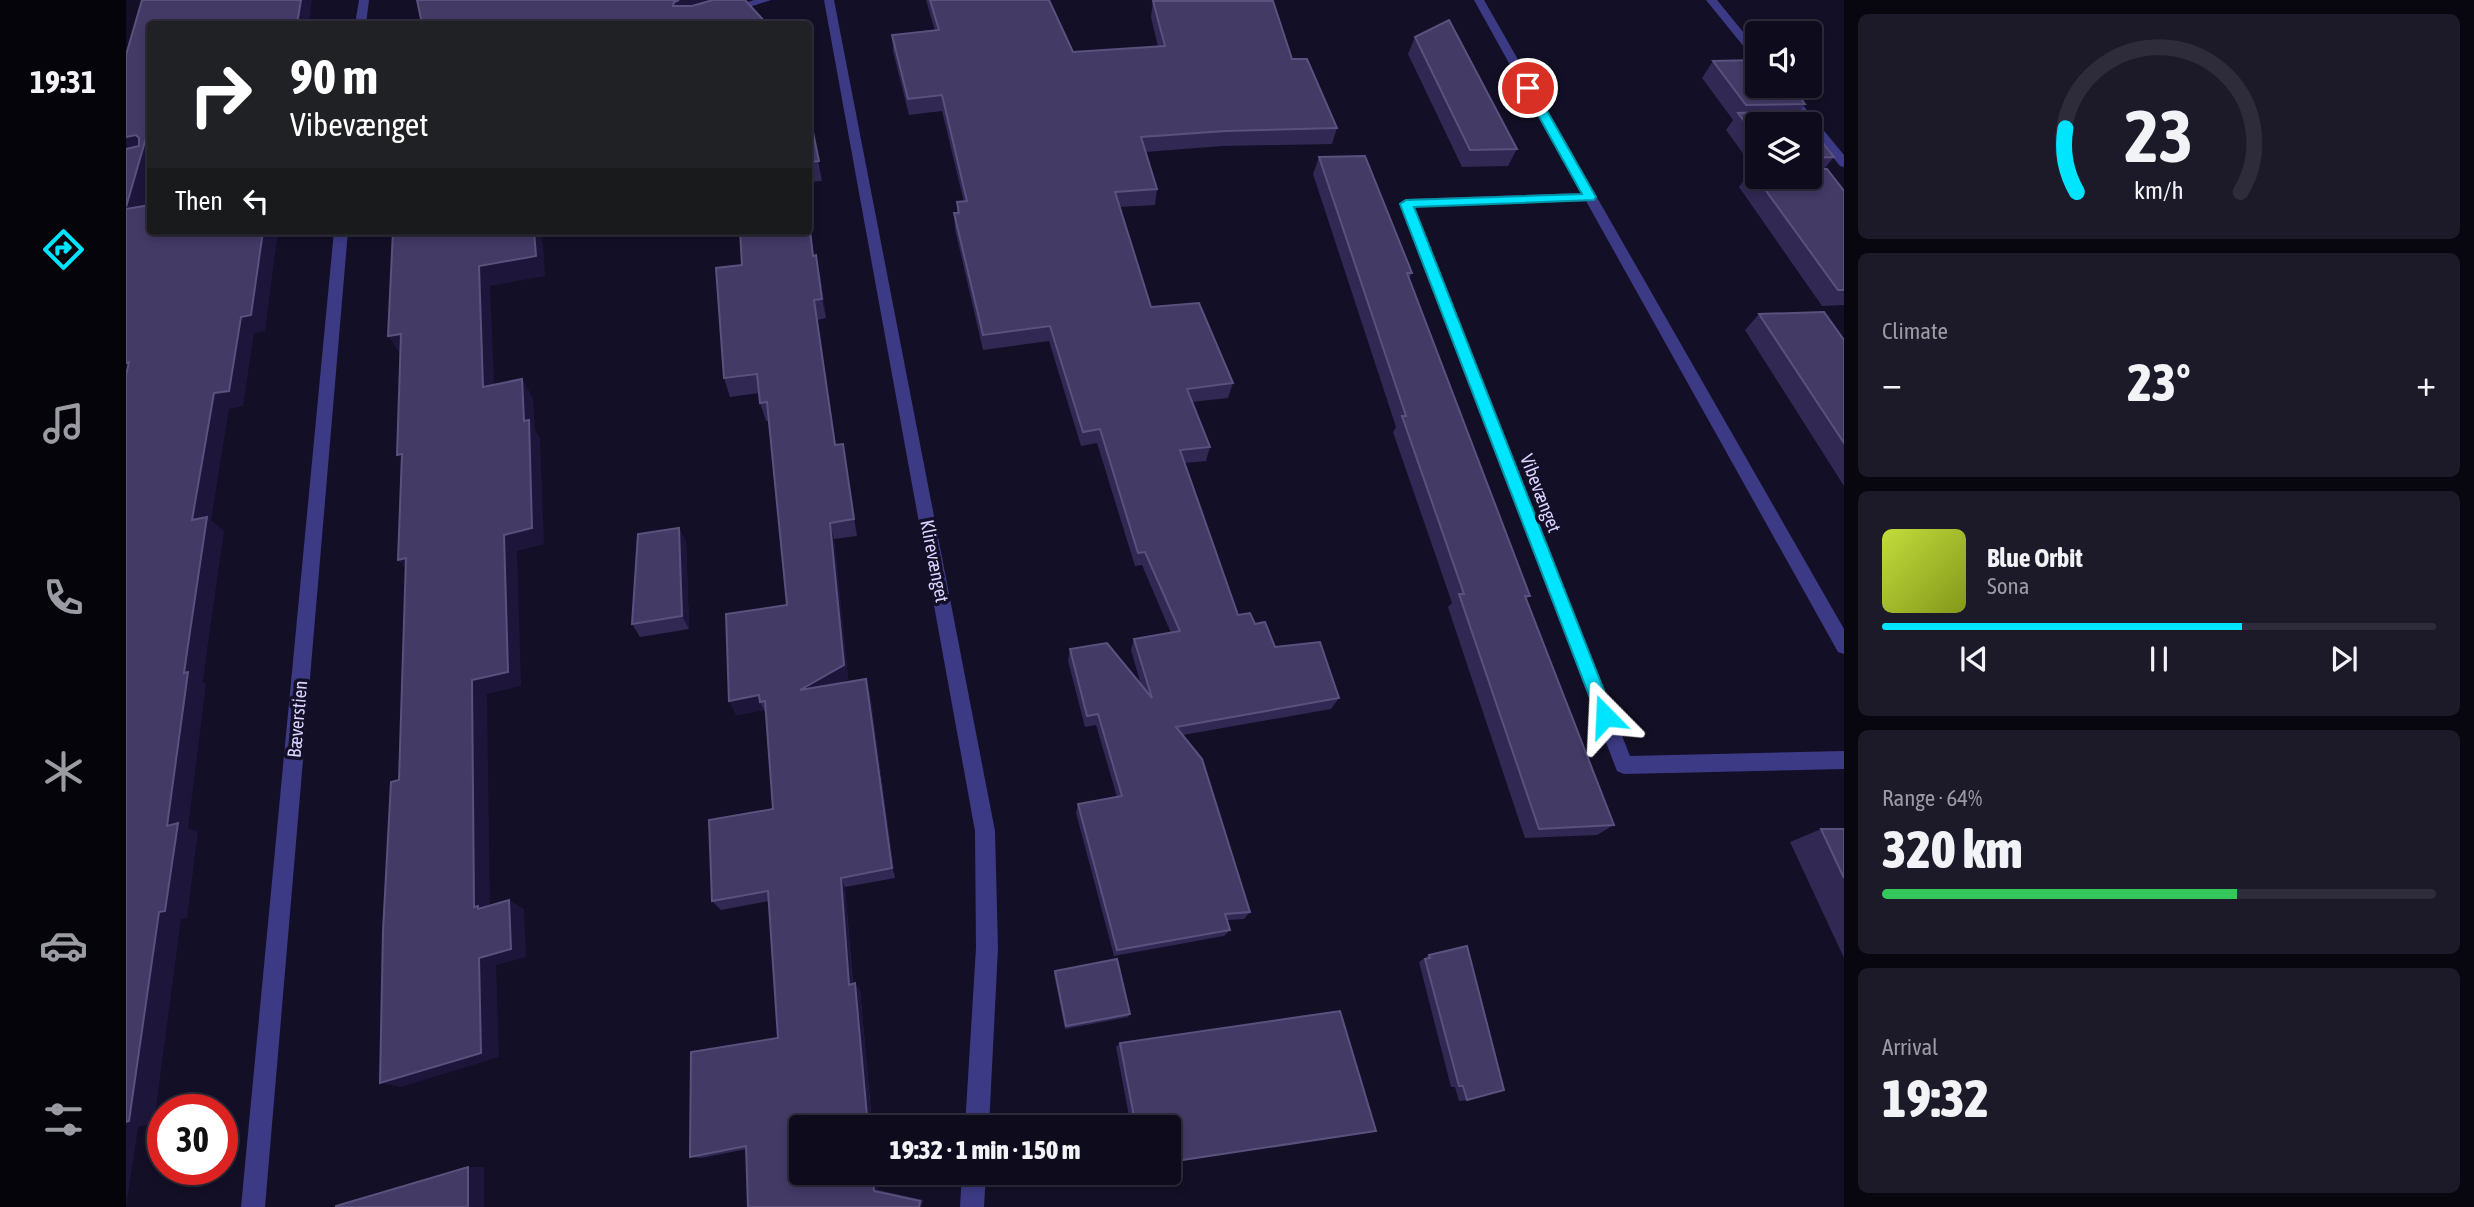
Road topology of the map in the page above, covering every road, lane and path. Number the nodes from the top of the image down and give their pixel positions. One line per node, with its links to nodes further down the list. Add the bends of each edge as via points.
1 (364, 0): 6 (street)
2 (766, 0): 7 (street)
3 (830, 0): 15 (street, Klirevænget, via 985,831 987,948)
4 (1479, 0): 11 (street)
5 (1711, 0): 8 (street)
6 (361, 21)
7 (696, 21)
8 (1745, 41)
9 (1791, 98): 10 (street)
10 (1844, 163)
11 (1590, 197): 13 (street); 14 (street, Vibevænget, via 1406,204 1624,765)
12 (341, 235): 17 (street, Bæverstien)
13 (1844, 646)
14 (1844, 760)
15 (978, 1115)
16 (973, 1185): 18 (street)
17 (253, 1207)
18 (972, 1207)

